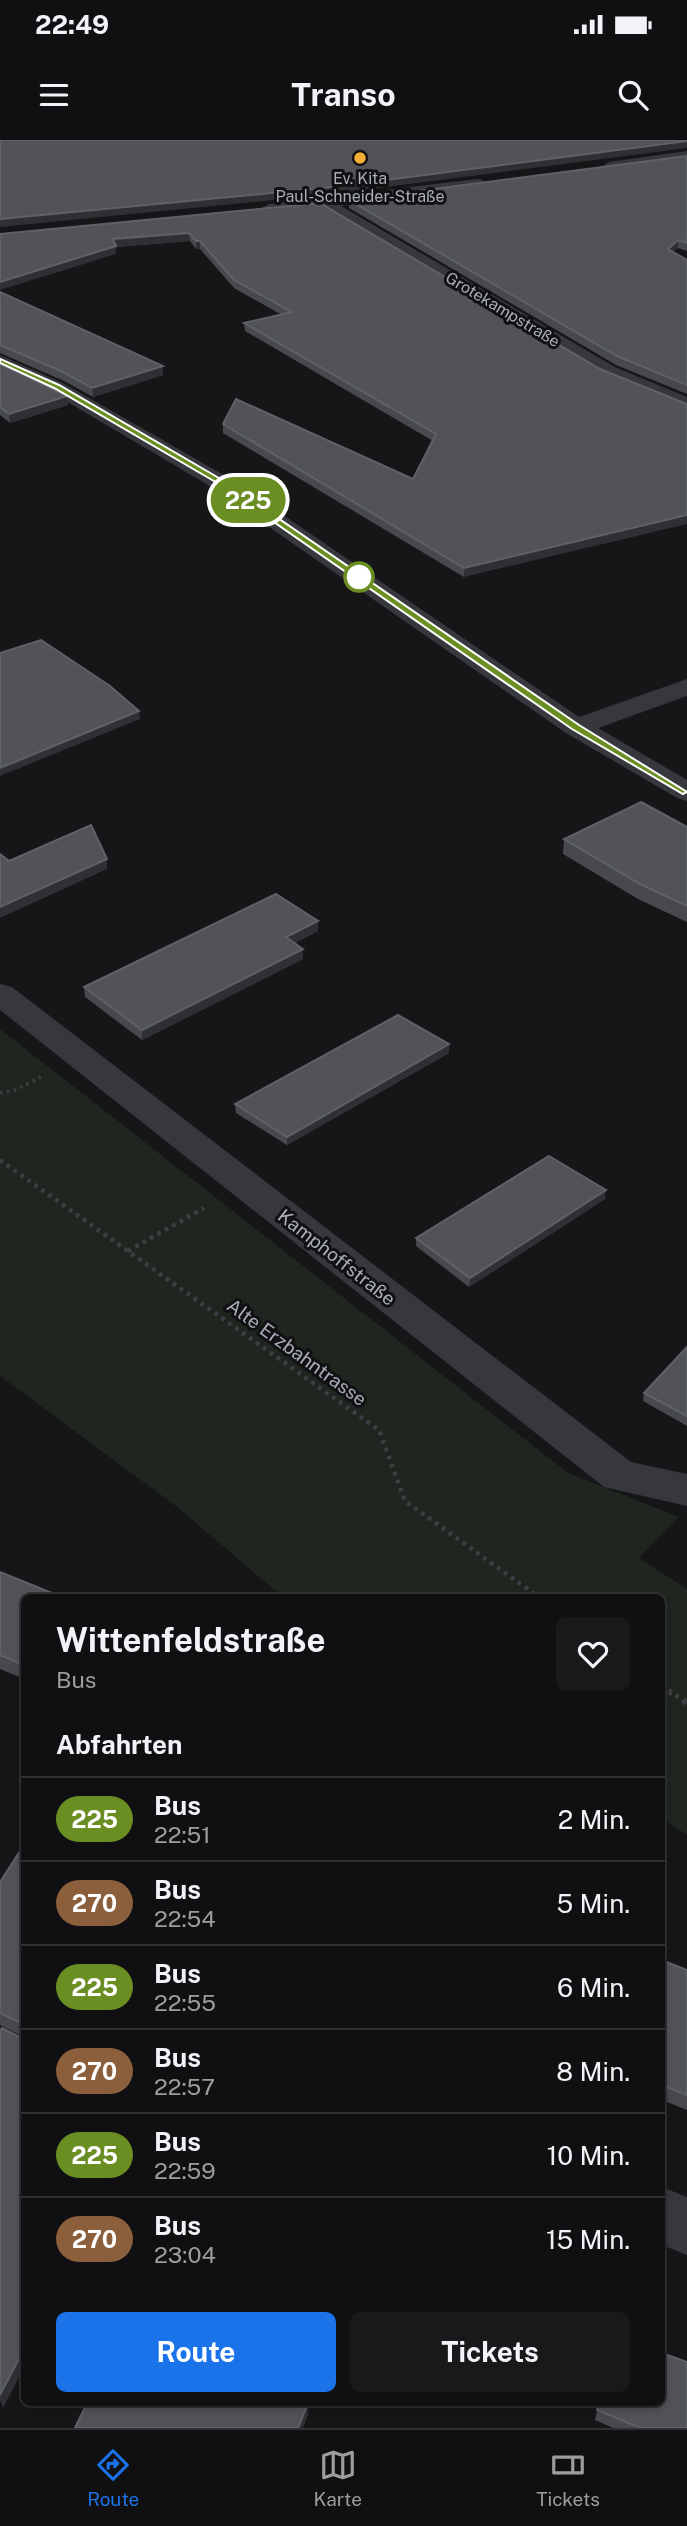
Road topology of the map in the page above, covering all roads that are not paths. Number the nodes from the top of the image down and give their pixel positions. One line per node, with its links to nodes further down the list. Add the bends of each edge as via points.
1 (687, 156): 2 (street)
2 (589, 169)
3 (494, 181): 4 (street)
4 (324, 203): 5 (street); 7 (street, Grotekampstraße, via 608,371)
5 (247, 211)
6 (0, 362): 9 (street, via 57,387 221,482)
7 (687, 405)
8 (687, 687): 9 (street)
9 (576, 727): 10 (street)
10 (687, 792)
11 (0, 994): 12 (street, Kamphoffstraße, via 619,1476)
12 (687, 1490)
13 (665, 2216): 14 (street)
14 (687, 2227)

